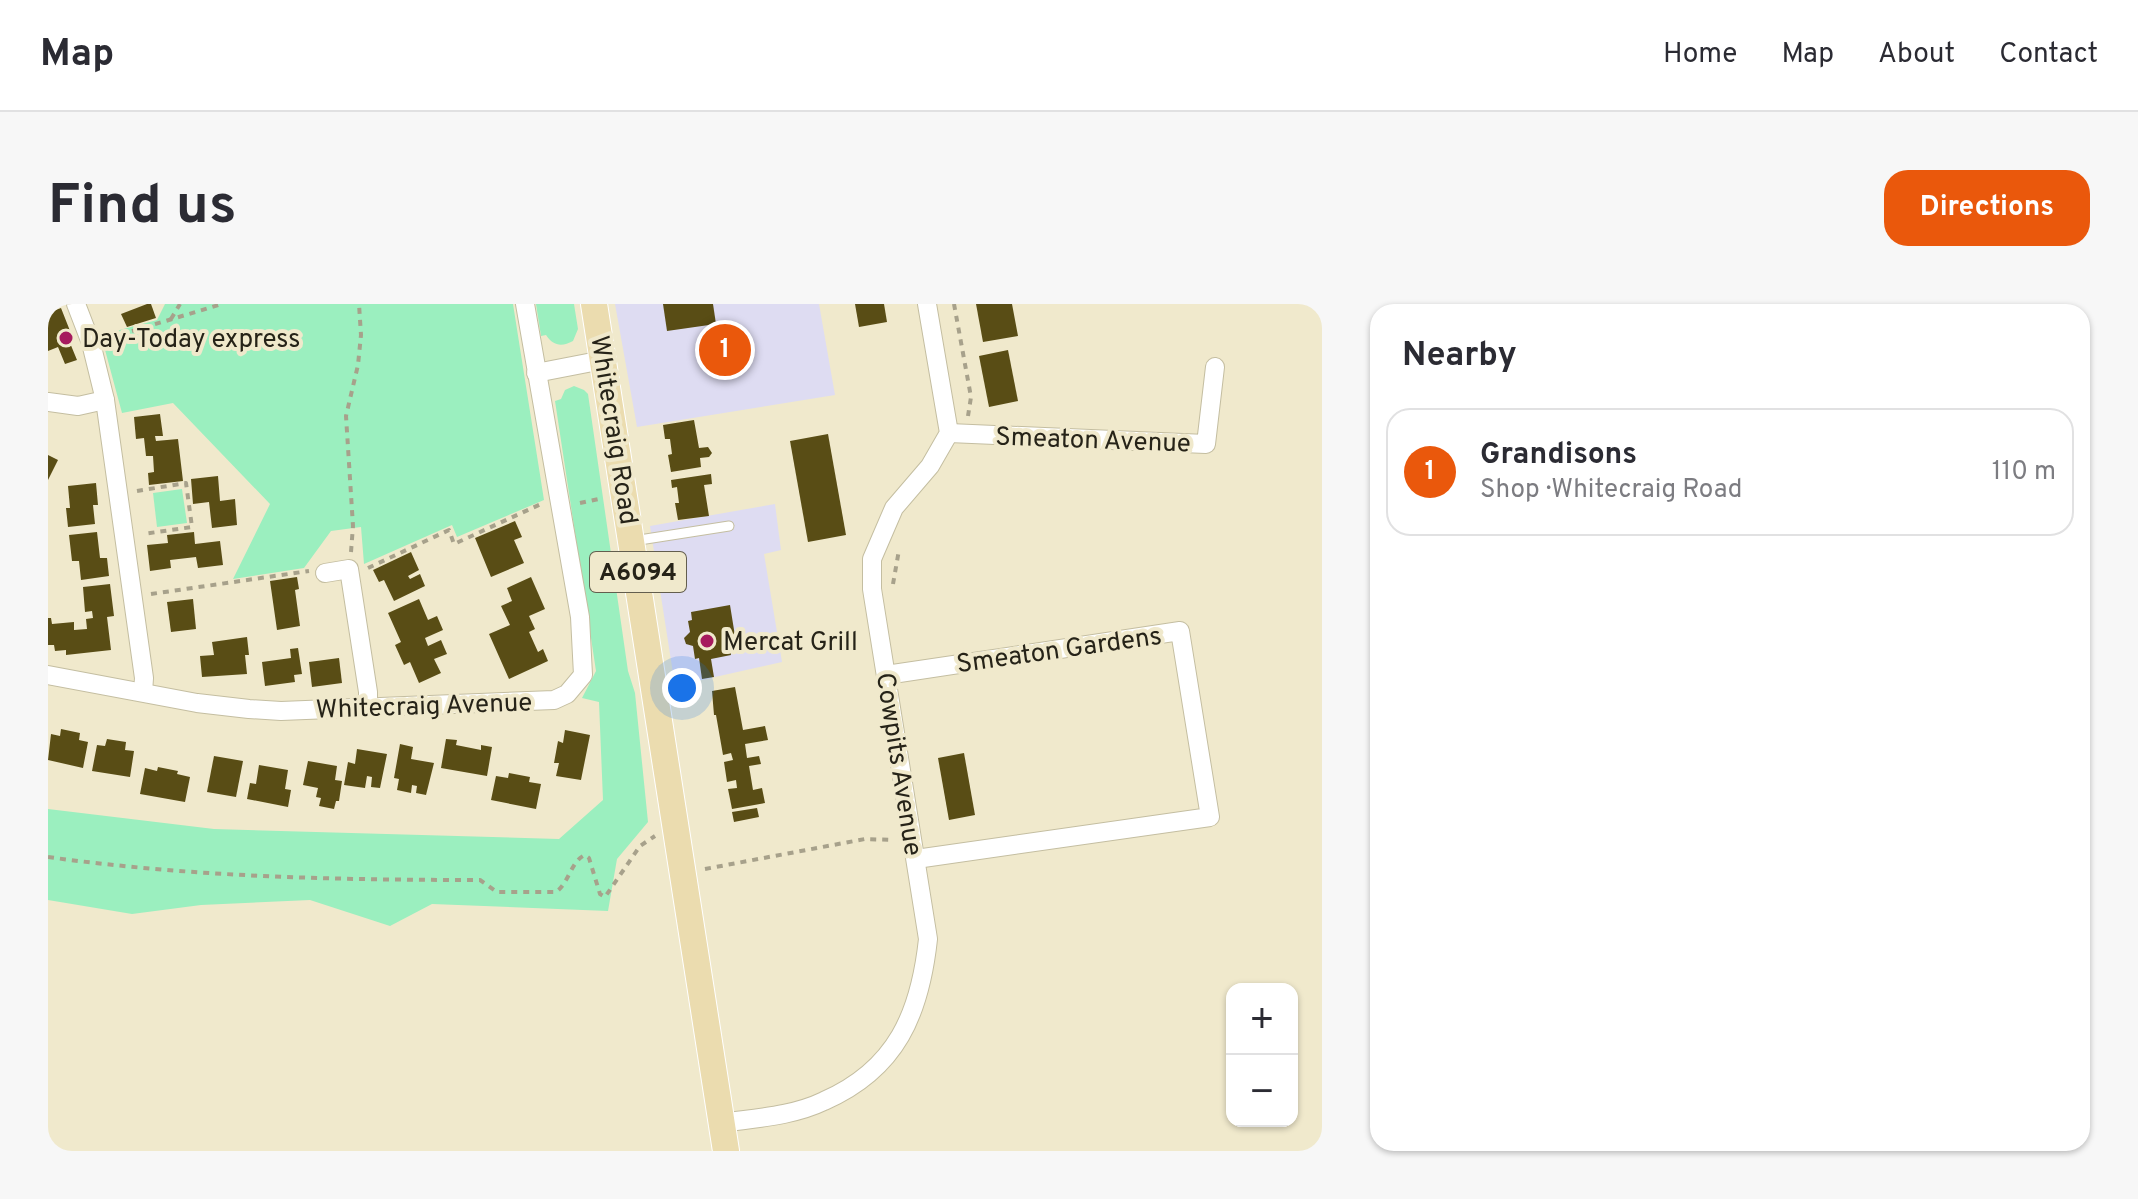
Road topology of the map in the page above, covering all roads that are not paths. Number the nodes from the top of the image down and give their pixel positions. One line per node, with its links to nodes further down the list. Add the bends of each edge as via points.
1 (76, 304): 8 (street)
2 (525, 304): 7 (street, Whitecraig Avenue)
3 (594, 304): 5 (main road, Whitecraig Road / A6094)
4 (927, 304): 10 (street)
5 (603, 360): 7 (street); 12 (main road, Whitecraig Road / A6094)
6 (1215, 367): 10 (street, Smeaton Avenue, via 1206,444)
7 (536, 373): 17 (street, Whitecraig Avenue, via 583,675 554,700)
8 (105, 400): 9 (street, via 78,406); 16 (street)
9 (48, 402)
10 (957, 433): 15 (street, Cowpits Avenue, via 894,508 872,559)
11 (729, 526): 12 (lane)
12 (633, 541): 19 (main road, Whitecraig Road / A6094)
13 (325, 573): 17 (street, via 349,569)
14 (48, 675): 16 (street, Whitecraig Avenue)
15 (886, 675): 18 (street, Cowpits Avenue); 18 (street, Smeaton Gardens, via 1180,631 1210,817)
16 (143, 692): 17 (street, Whitecraig Avenue, via 249,709)
17 (368, 707)
18 (916, 859): 19 (street, Cowpits Avenue, via 928,939 924,980 894,1049 860,1080 824,1102)
19 (722, 1123): 20 (main road, A6094)
20 (726, 1151)

